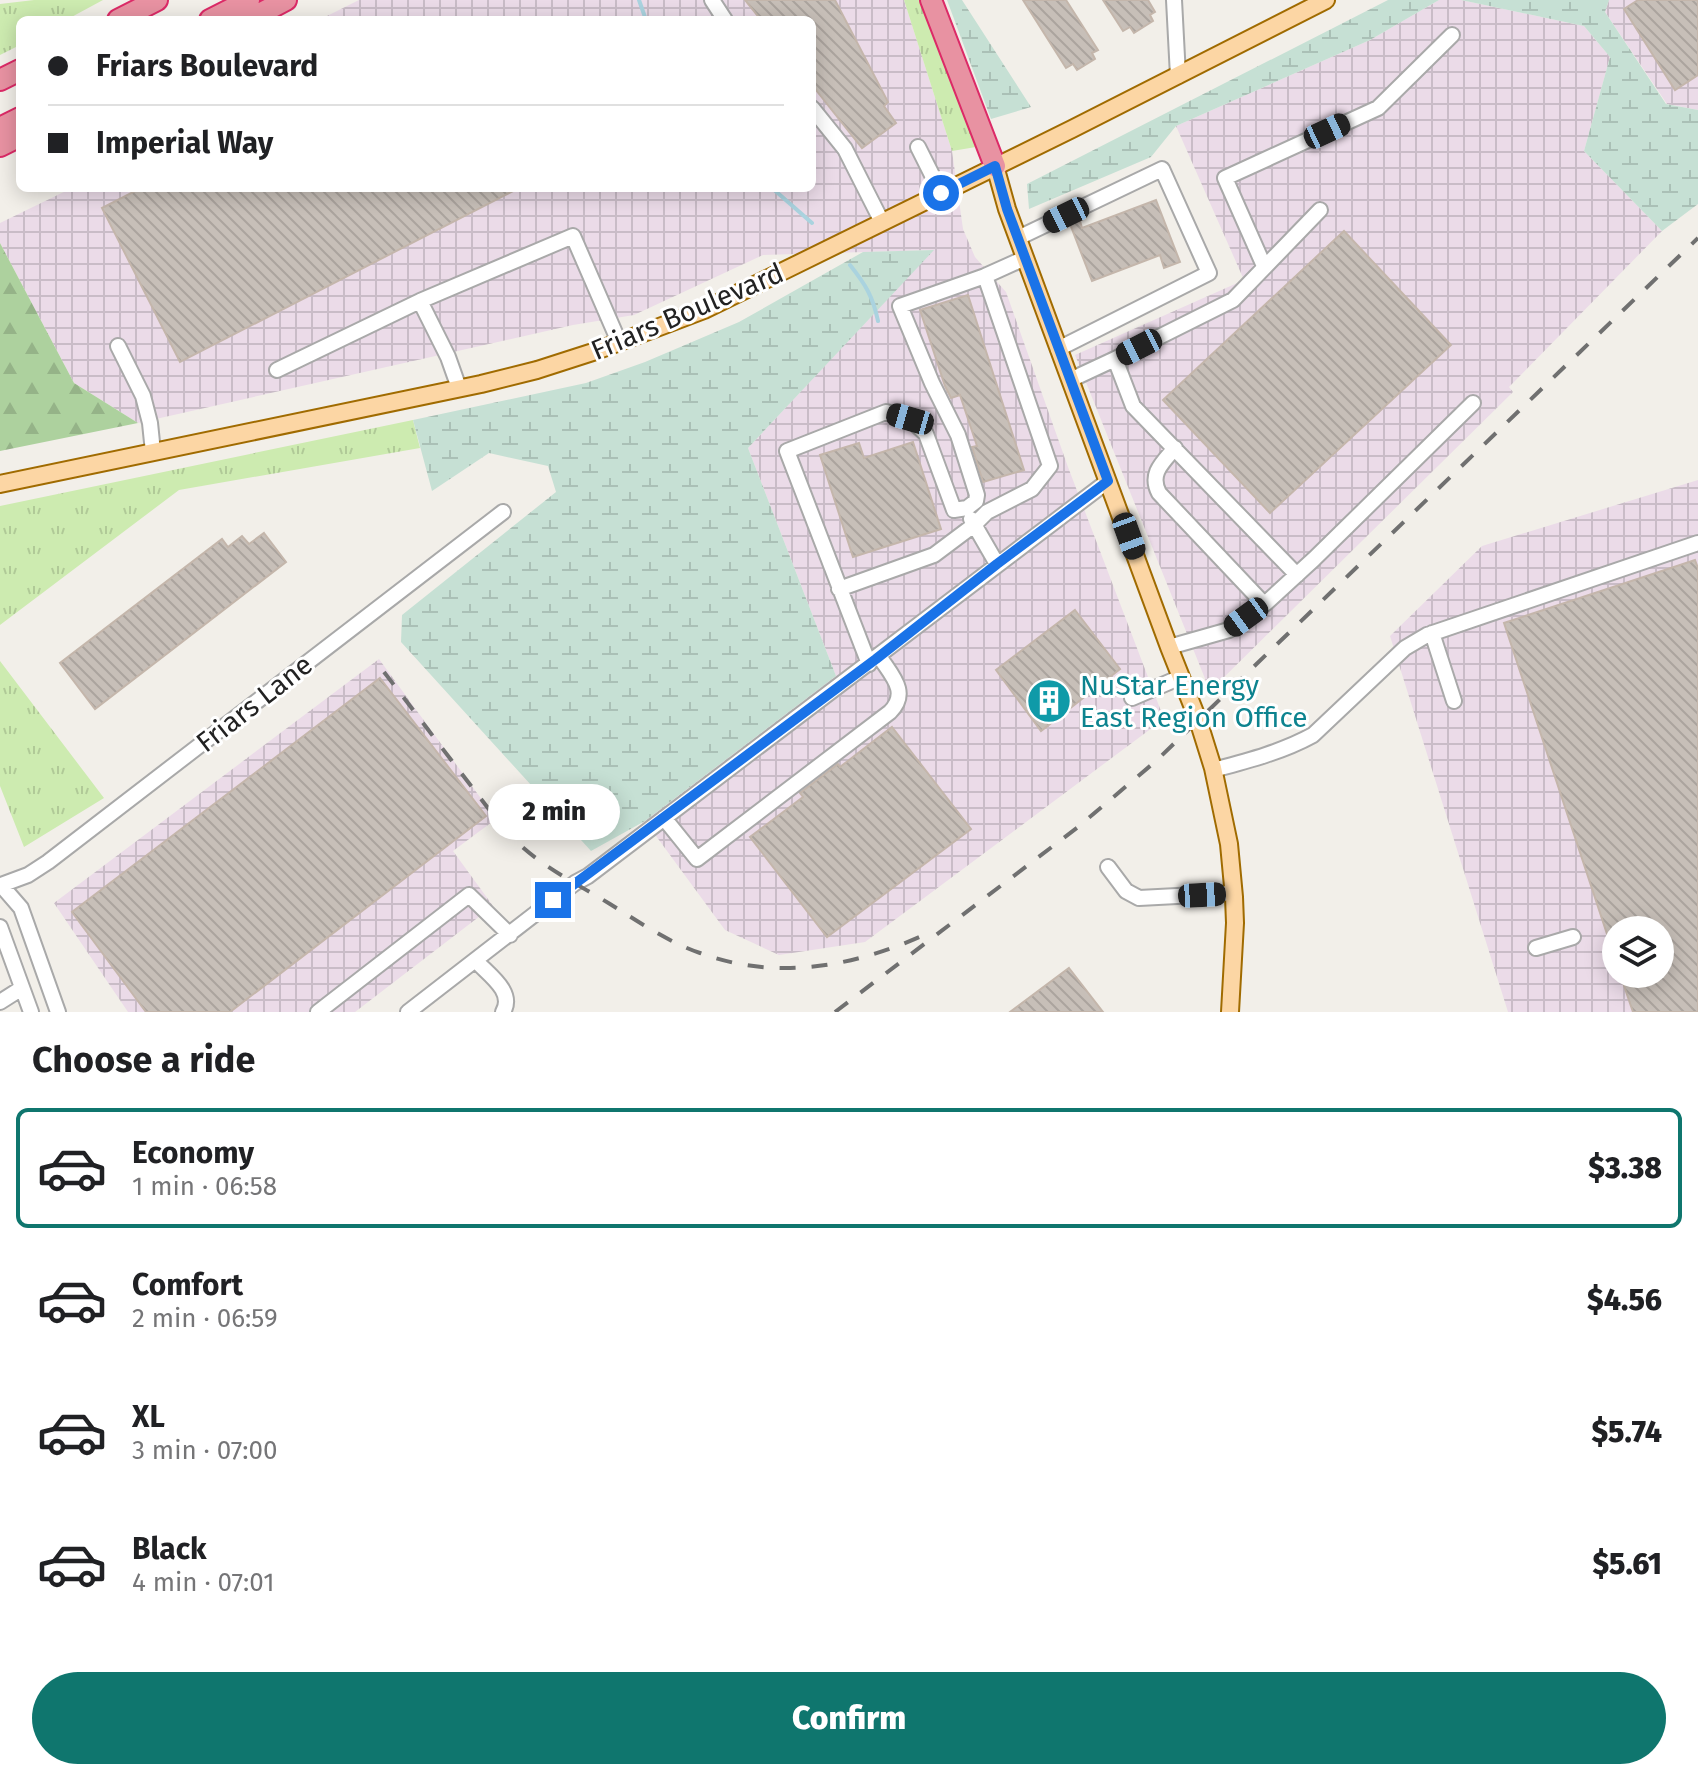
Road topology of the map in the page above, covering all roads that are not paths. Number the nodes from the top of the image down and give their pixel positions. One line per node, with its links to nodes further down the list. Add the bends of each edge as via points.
1 (157, 0): 7 (highway)
2 (249, 0): 8 (highway)
3 (286, 0): 9 (highway)
4 (931, 0): 14 (highway)
5 (1174, 0): 11 (street)
6 (1326, 0): 11 (main road, Friars Boulevard)
7 (126, 16)
8 (218, 16)
9 (256, 16)
10 (1452, 35): 20 (street, via 1378,108 1225,178)
11 (1178, 76): 14 (main road, Friars Boulevard)
12 (816, 113): 17 (street, via 845,149)
13 (918, 147): 15 (street)
14 (995, 166): 15 (main road, Friars Boulevard); 18 (main road)
15 (941, 193): 17 (main road, Friars Boulevard)
16 (1320, 210): 20 (street)
17 (882, 222): 23 (main road, Friars Boulevard, via 704,310)
18 (1018, 238): 19 (main road); 25 (street, via 1162,169 1209,273)
19 (1025, 258): 21 (street); 25 (main road)
20 (1264, 266): 26 (street, via 1233,300)
21 (985, 276): 35 (street, via 900,306 958,435 977,495); 37 (street, via 1050,466 1032,489 987,512)
22 (420, 301): 23 (street, via 573,236); 27 (street); 29 (street)
23 (619, 342): 29 (main road, Friars Boulevard, via 537,370)
24 (118, 346): 32 (street, via 143,396)
25 (1058, 349): 28 (main road)
26 (1115, 359): 28 (street); 31 (street, via 1133,406)
27 (277, 370)
28 (1070, 380): 33 (main road)
29 (459, 388): 32 (main road, Friars Boulevard)
30 (1473, 403): 40 (street)
31 (1175, 448): 40 (street); 42 (street, via 1155,474 1159,493)
32 (153, 452): 34 (main road, Friars Boulevard)
33 (1108, 481): 39 (street); 44 (main road)
34 (0, 484)
35 (967, 508): 37 (street); 41 (street, via 954,510 926,434 910,419 886,412 787,451)
36 (503, 512): 52 (street, Friars Lane, via 48,862)
37 (974, 525): 39 (street); 41 (street, via 934,555)
38 (1698, 543): 43 (street)
39 (997, 564): 45 (street)
40 (1297, 575): 42 (street)
41 (839, 589): 45 (street)
42 (1264, 604): 44 (street, via 1229,630)
43 (1432, 633): 48 (street); 49 (street, via 1405,648 1313,735)
44 (1169, 647): 46 (main road)
45 (874, 660): 50 (street); 50 (street, via 899,690 890,712 697,859)
46 (1181, 677): 47 (street); 49 (main road)
47 (1132, 698)
48 (1454, 701)
49 (1213, 770): 53 (main road)
50 (664, 818): 55 (street)
51 (1108, 867): 53 (street, via 1126,891 1139,898)
52 (0, 885): 62 (street, via 21,908)
53 (1234, 893): 66 (main road)
54 (0, 927): 59 (street)
55 (510, 935): 58 (street); 63 (street, via 469,895)
56 (1573, 937): 57 (street)
57 (1536, 948)
58 (476, 961): 64 (street); 65 (street, via 507,995)
59 (22, 988): 60 (street); 61 (street)
60 (0, 1002)
61 (31, 1012)
62 (58, 1012)
63 (318, 1012)
64 (408, 1012)
65 (503, 1012)
66 (1230, 1012)

